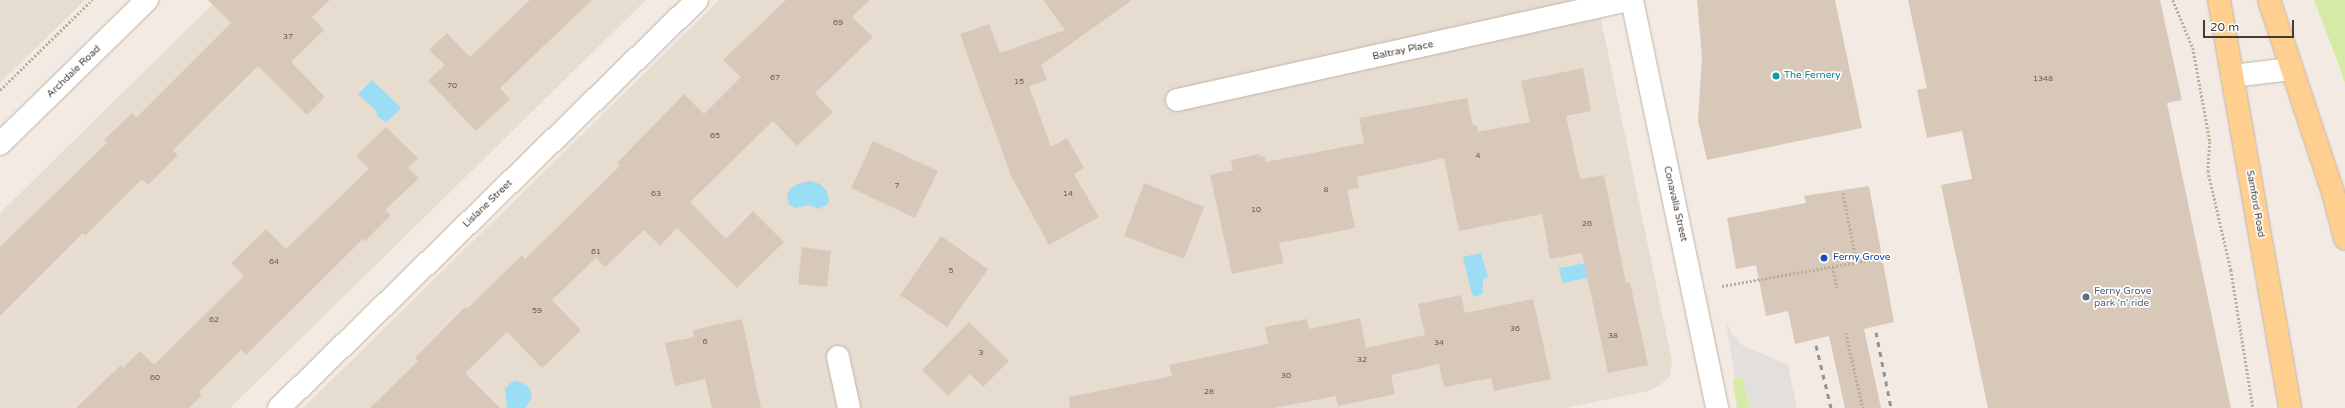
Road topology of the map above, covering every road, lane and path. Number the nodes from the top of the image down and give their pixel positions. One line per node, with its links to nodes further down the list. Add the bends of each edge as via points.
1 (92, 0): 10 (path)
2 (147, 0): 12 (street, Archdale Road)
3 (697, 0): 22 (street, Lislane Street)
4 (1630, 0): 11 (street, Baltray Place); 24 (street, Conavalla Street)
5 (2173, 0): 26 (path, via 2193,48 2210,142 2208,171 2231,270)
6 (2220, 0): 9 (main road, Samford Road)
7 (2269, 0): 8 (main road)
8 (2292, 69): 9 (street); 14 (main road, via 2333,192)
9 (2232, 76): 27 (main road, Samford Road)
10 (0, 90)
11 (1177, 100)
12 (0, 144)
13 (1842, 193): 16 (path)
14 (2345, 238)
15 (1887, 257): 16 (path)
16 (1857, 262): 17 (path)
17 (1833, 267): 18 (path); 19 (path)
18 (1722, 286)
19 (1837, 288)
20 (1846, 333): 25 (path)
21 (838, 357): 23 (street)
22 (279, 408)
23 (849, 408)
24 (1717, 408)
25 (1863, 408)
26 (2253, 408)
27 (2290, 408)

